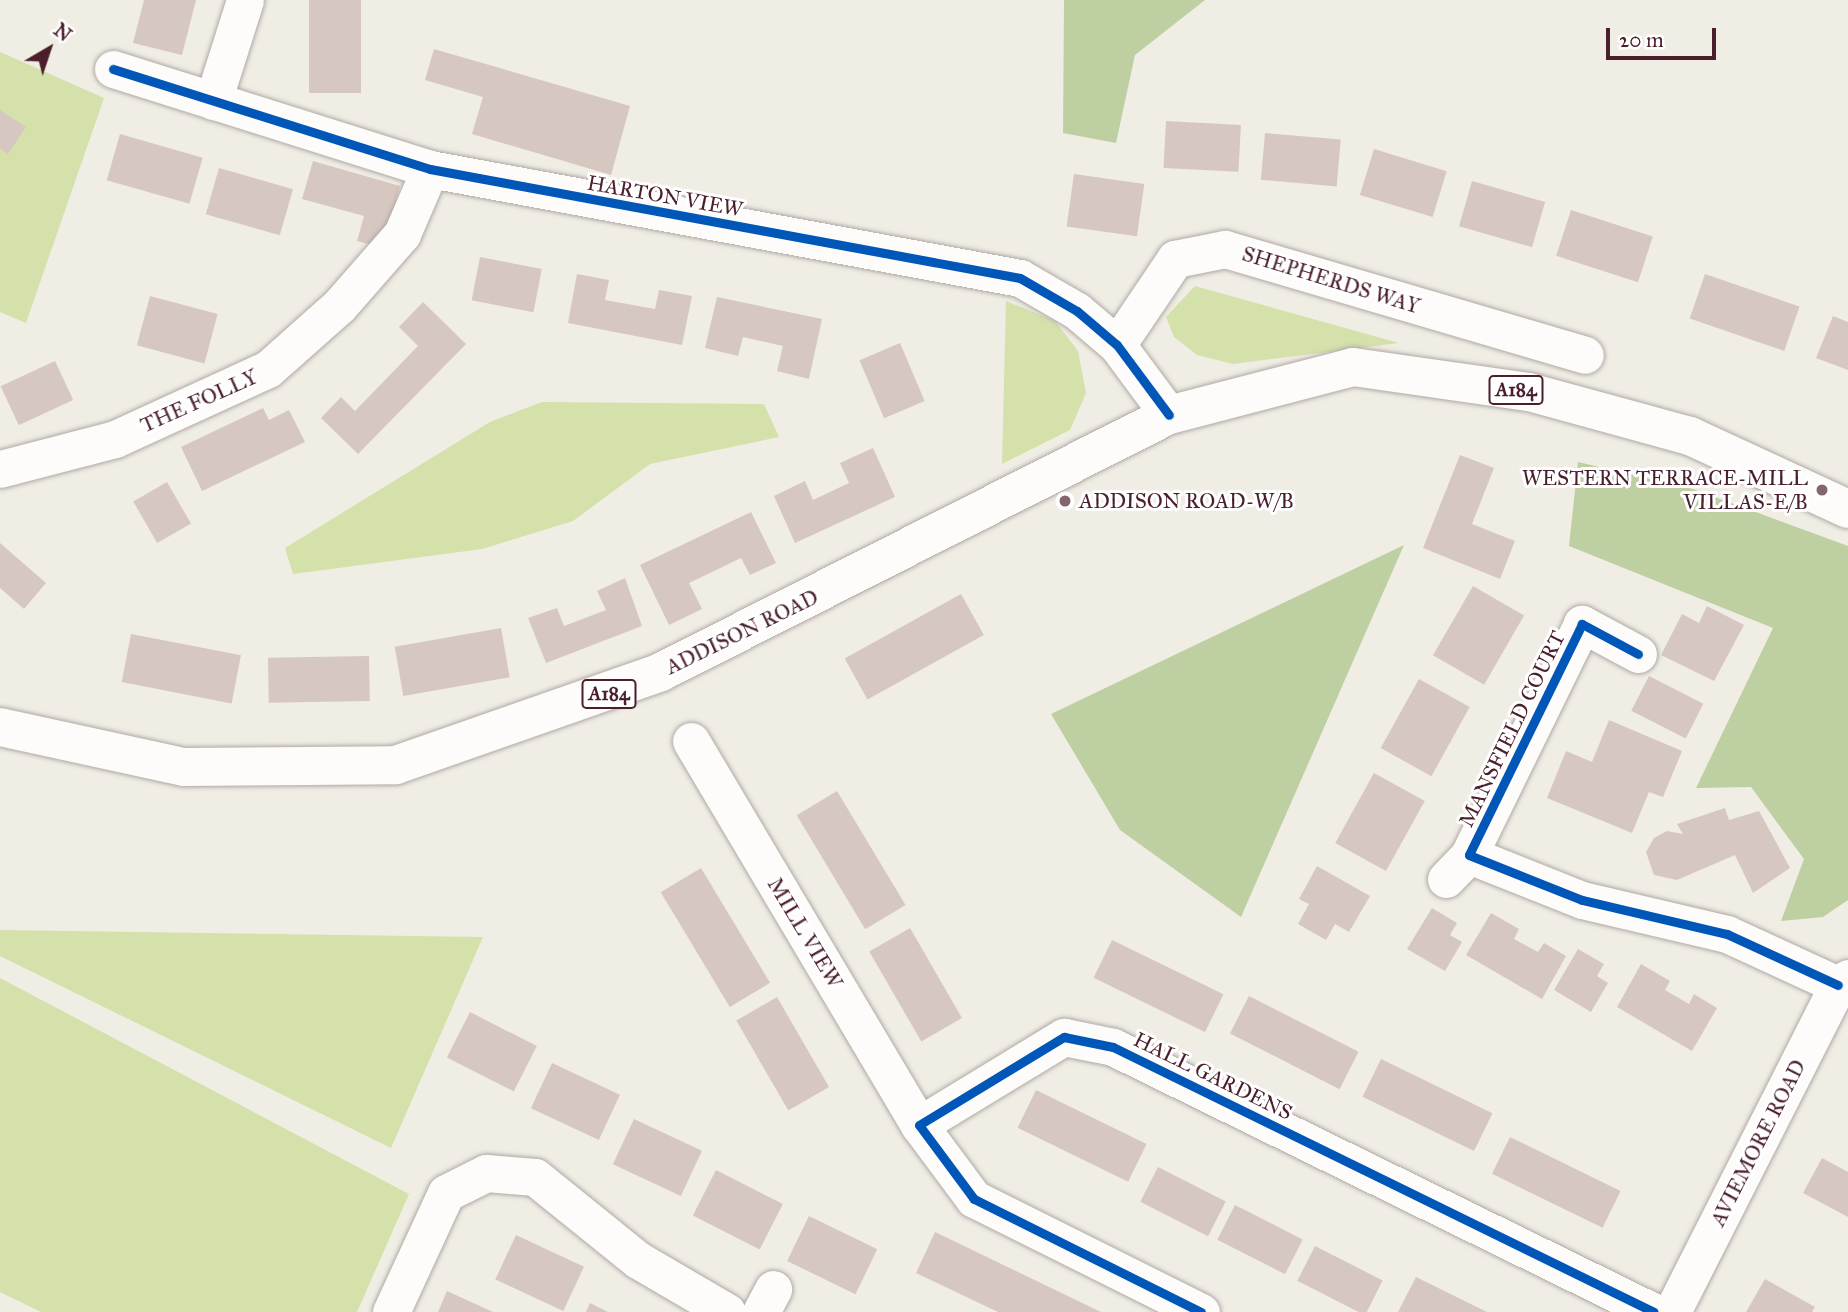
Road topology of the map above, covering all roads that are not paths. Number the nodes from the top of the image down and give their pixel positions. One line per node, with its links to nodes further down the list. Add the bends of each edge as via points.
1 (245, 0): 3 (street)
2 (113, 69): 3 (street, HARTON VIEW)
3 (213, 101): 4 (street, HARTON VIEW)
4 (430, 169): 5 (street, HARTON VIEW, via 1020,278 1077,311); 8 (street, THE FOLLY, via 402,234 339,306 268,369 115,439)
5 (1117, 345): 6 (street, SHEPHERDS WAY, via 1175,259 1225,249); 7 (street, HARTON VIEW)
6 (1585, 355)
7 (1169, 415): 9 (main road, A184, via 1353,367 1529,392 1690,436); 11 (main road, ADDISON ROAD / A184, via 661,672 396,765 184,767)
8 (0, 469)
9 (1848, 509)
10 (1638, 654): 13 (street, MANSFIELD COURT, via 1583,624 1458,867 1727,934)
11 (0, 727)
12 (691, 741): 14 (street, MILL VIEW)
13 (1843, 982): 19 (street, AVIEMORE ROAD)
14 (919, 1125): 17 (street, via 974,1199); 18 (street, HALL GARDENS, via 1064,1037 1113,1046)
15 (391, 1312): 16 (street, via 446,1193 486,1173 535,1177 638,1259)
16 (727, 1312)
17 (1201, 1312)
18 (1654, 1312)
19 (1672, 1312)

